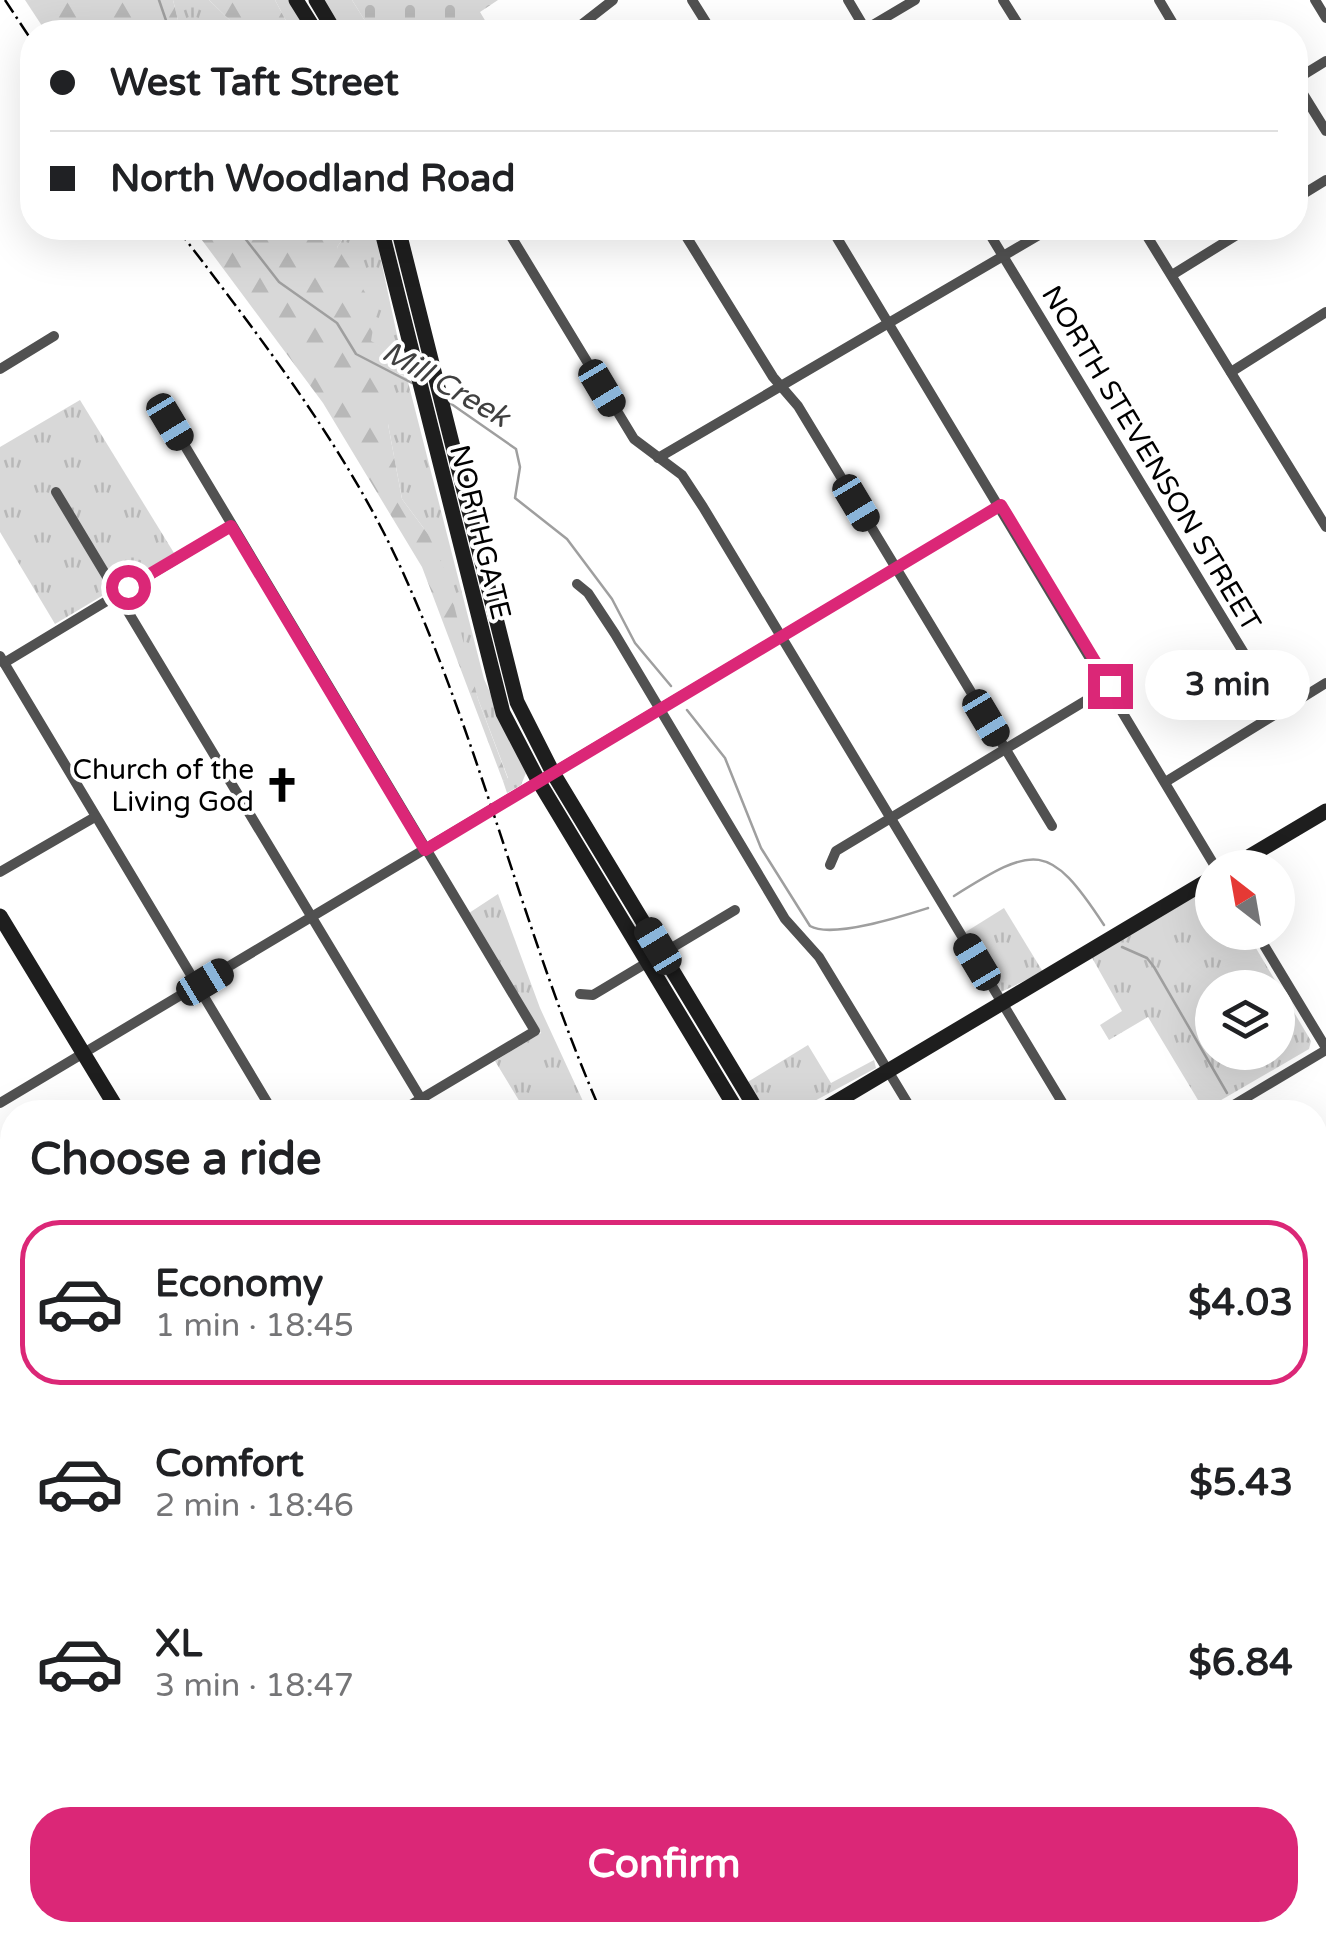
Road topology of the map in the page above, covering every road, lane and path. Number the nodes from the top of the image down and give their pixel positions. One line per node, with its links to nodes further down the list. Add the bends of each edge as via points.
1 (613, 0): 5 (street)
2 (914, 0): 6 (street)
3 (1315, 0): 4 (street)
4 (1326, 18)
5 (587, 20)
6 (883, 20)
7 (1308, 102): 8 (street)
8 (1326, 131)
9 (384, 240): 42 (main road, NORTHGATE, via 490,674 514,738)
10 (401, 240): 42 (main road, NORTHGATE, via 505,667)
11 (513, 240): 27 (street, via 634,438)
12 (689, 240): 25 (street)
13 (838, 240): 21 (street)
14 (994, 240): 18 (street, NORTH STEVENSON STREET)
15 (1031, 240): 18 (street)
16 (1150, 240): 19 (street)
17 (1229, 240): 19 (street)
18 (1004, 256): 21 (street); 40 (street, NORTH STEVENSON STREET)
19 (1172, 276): 24 (street)
20 (1326, 312): 24 (street)
21 (889, 323): 25 (street); 29 (street)
22 (54, 336): 23 (street)
23 (0, 369)
24 (1231, 372): 31 (street)
25 (782, 386): 27 (street); 32 (street)
26 (170, 422): 30 (street)
27 (658, 458): 35 (street, via 682,475)
28 (56, 492): 34 (street)
29 (1001, 505): 32 (street); 38 (street)
30 (231, 526): 34 (street); 48 (street)
31 (1326, 527)
32 (895, 567): 35 (street); 41 (street)
33 (576, 584): 39 (street)
34 (116, 593): 36 (street); 56 (street)
35 (781, 636): 39 (street); 46 (street)
36 (2, 659): 45 (street)
37 (1326, 683): 40 (street)
38 (1110, 686): 41 (street); 43 (street)
39 (662, 708): 42 (street); 64 (street, via 785,919 820,957)
40 (1279, 712): 43 (street)
41 (1005, 748): 46 (street); 47 (street)
42 (546, 778): 48 (street); 58 (main road)
43 (1167, 780): 49 (street)
44 (1326, 811): 50 (main road)
45 (96, 817): 52 (street); 59 (street)
46 (890, 818): 51 (street, via 836,851); 61 (street)
47 (1052, 826)
48 (425, 850): 56 (street); 68 (street, via 535,1032)
49 (1206, 850)
50 (1260, 850)
51 (830, 864)
52 (0, 872)
53 (1195, 888): 61 (main road)
54 (734, 910): 58 (street)
55 (0, 916): 63 (main road)
56 (312, 919): 59 (street); 68 (street)
57 (1267, 950): 62 (street)
58 (655, 958): 60 (street, via 593,995); 69 (main road); 70 (main road)
59 (198, 987): 63 (street); 67 (street)
60 (580, 994)
61 (1002, 1003): 64 (main road); 73 (street)
62 (1326, 1049): 74 (street)
63 (84, 1055): 65 (street); 66 (main road)
64 (888, 1071): 71 (main road); 72 (street)
65 (4, 1100)
66 (111, 1100)
67 (267, 1100)
68 (421, 1100)
69 (732, 1100)
70 (750, 1100)
71 (839, 1100)
72 (905, 1100)
73 (1061, 1100)
74 (1242, 1100)

